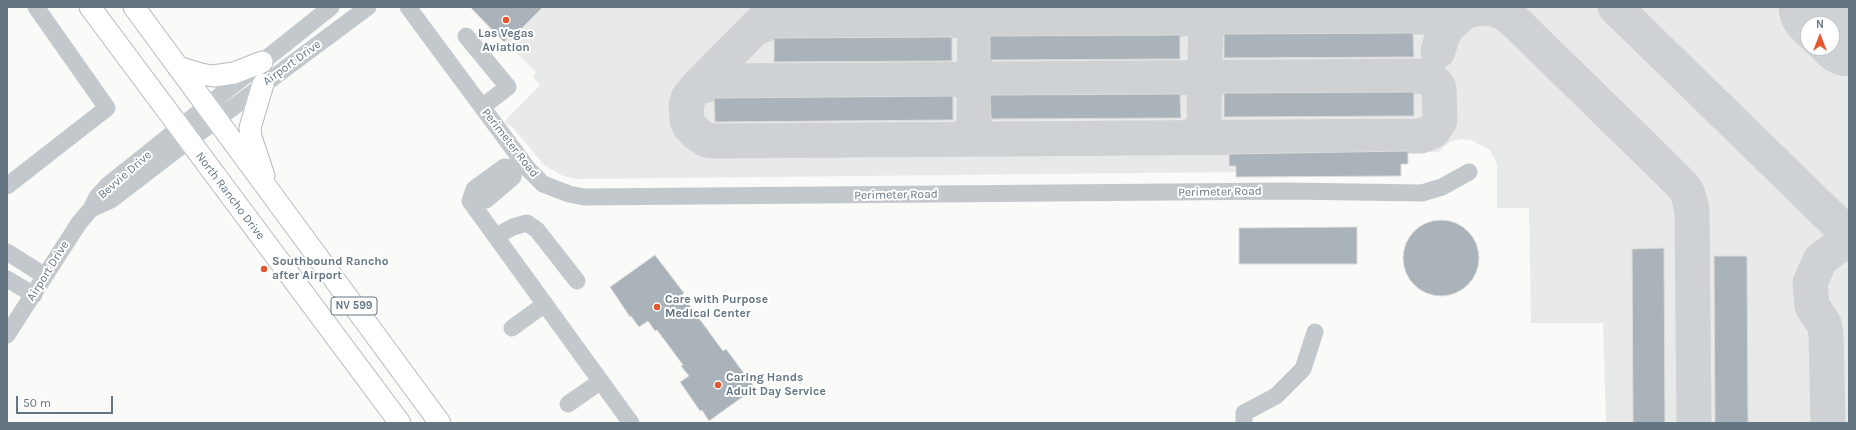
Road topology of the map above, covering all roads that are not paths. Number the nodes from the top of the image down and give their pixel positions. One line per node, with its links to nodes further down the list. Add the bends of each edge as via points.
1 (36, 7): 16 (street, via 107,108)
2 (90, 7): 13 (main road, North Rancho Drive / NV 599)
3 (134, 7): 9 (main road, NV 599)
4 (331, 7): 8 (street, Airport Drive)
5 (368, 7): 10 (street, Airport Drive)
6 (408, 7): 11 (street, Perimeter Road)
7 (466, 36): 11 (street, via 508,87)
8 (262, 62): 9 (main road, via 234,73 213,76); 12 (street, Airport Drive)
9 (178, 67): 12 (main road, NV 599)
10 (264, 84): 12 (street, Airport Drive); 17 (main road, via 250,128)
11 (482, 107): 14 (street, Perimeter Road)
12 (212, 113): 13 (street, Bevvie Drive); 17 (main road, NV 599)
13 (184, 135): 18 (street, Bevvie Drive, via 108,185 96,197); 31 (main road, North Rancho Drive / NV 599)
14 (518, 166): 15 (street, Perimeter Road, via 542,184 584,197 1288,191 1422,193 1442,187); 19 (street, via 514,177 486,200 470,201)
15 (1469, 172)
16 (10, 178)
17 (267, 188): 32 (main road, NV 599)
18 (91, 209): 21 (street, Airport Drive, via 79,222)
19 (496, 236): 23 (street, via 527,222 537,230); 25 (street)
20 (7, 252): 21 (street)
21 (45, 276): 24 (street, Airport Drive)
22 (7, 279): 24 (street)
23 (577, 281)
24 (34, 295): 28 (street, Airport Drive)
25 (545, 304): 26 (street); 29 (street)
26 (512, 328)
27 (1315, 332): 34 (street, via 1303,369 1276,396 1244,413)
28 (7, 335)
29 (601, 381): 30 (street); 33 (street)
30 (568, 404)
31 (400, 423)
32 (440, 423)
33 (631, 423)
34 (1244, 423)

